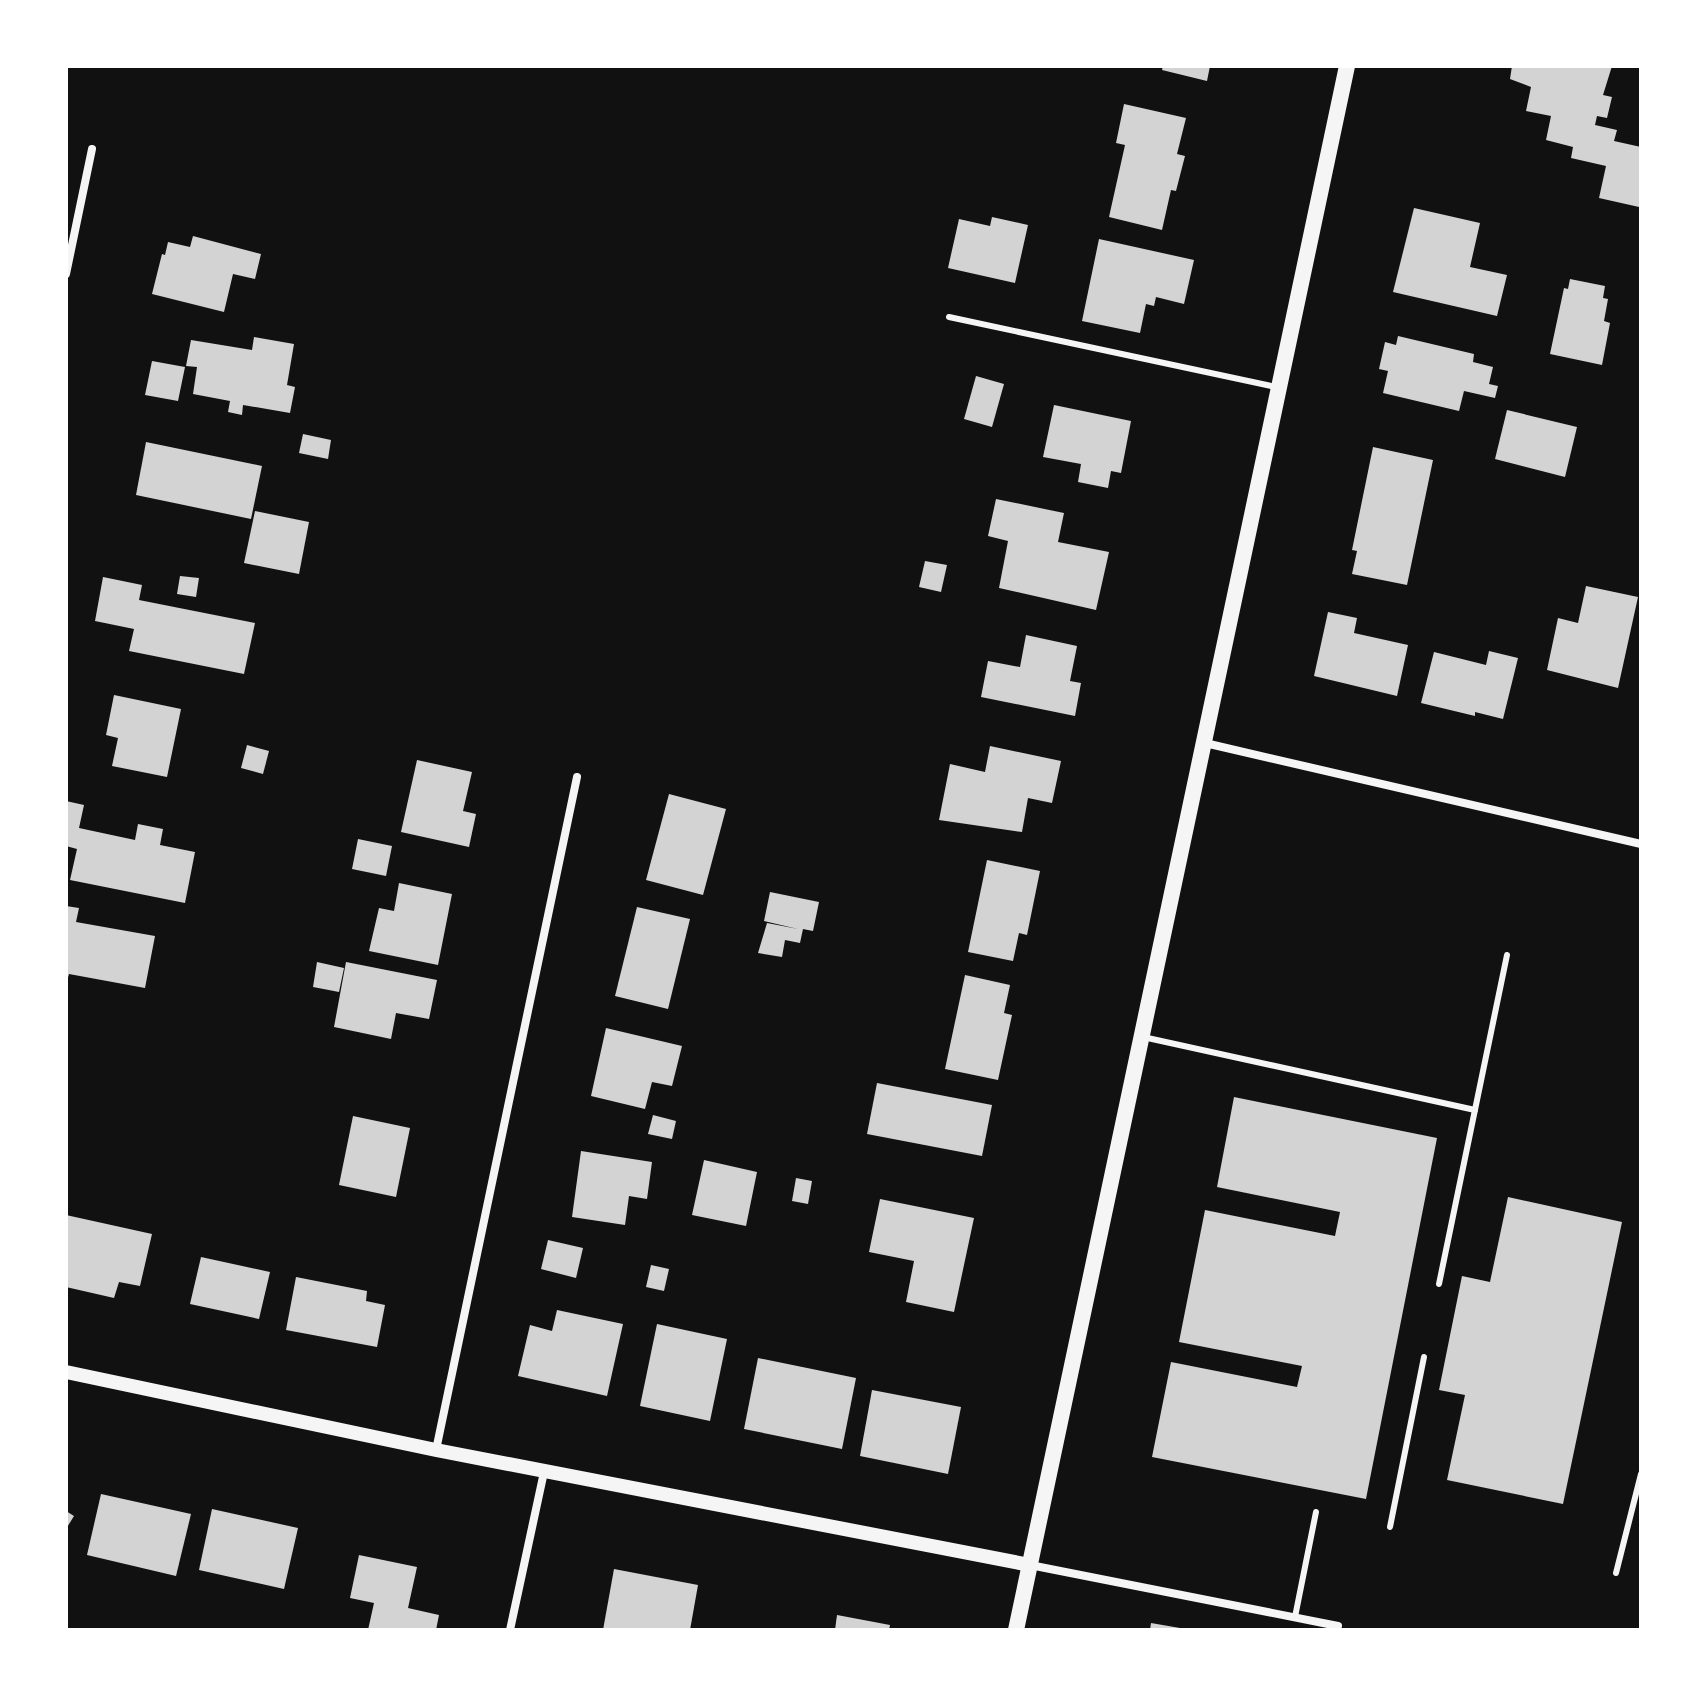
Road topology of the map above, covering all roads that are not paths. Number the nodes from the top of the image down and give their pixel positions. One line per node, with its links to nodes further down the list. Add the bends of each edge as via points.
1 (1347, 66): 5 (main road)
2 (92, 149): 3 (street)
3 (66, 274)
4 (949, 317): 5 (lane)
5 (1279, 388): 6 (main road)
6 (1205, 743): 8 (street); 10 (main road)
7 (577, 777): 15 (street)
8 (1641, 844)
9 (1507, 955): 11 (lane)
10 (1143, 1037): 11 (lane); 20 (main road)
11 (1475, 1110): 12 (lane)
12 (1439, 1284)
13 (1424, 1357): 19 (lane)
14 (66, 1372): 15 (street)
15 (436, 1450): 16 (street)
16 (544, 1472): 20 (street); 24 (street)
17 (1641, 1474): 21 (lane)
18 (1316, 1512): 22 (lane)
19 (1390, 1527)
20 (1030, 1565): 22 (street); 25 (main road)
21 (1616, 1573)
22 (1295, 1617): 23 (street)
23 (1338, 1626)
24 (510, 1630)
25 (1016, 1630)

